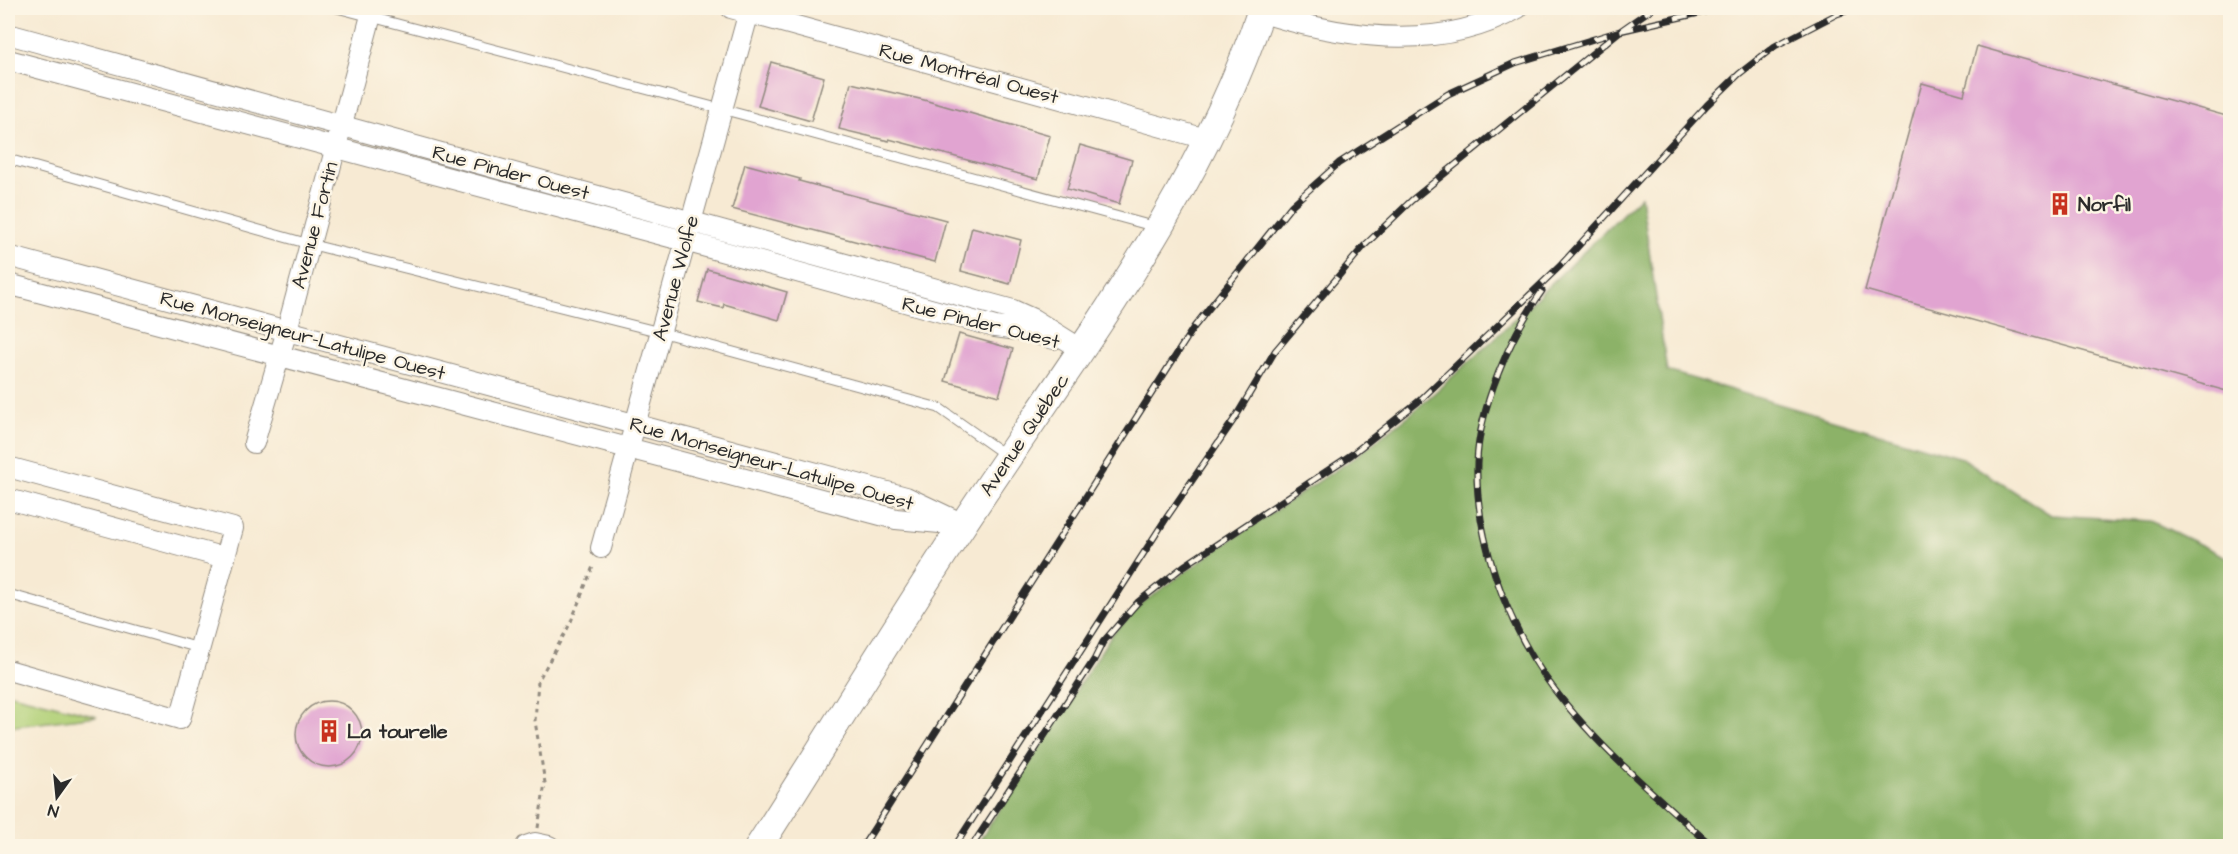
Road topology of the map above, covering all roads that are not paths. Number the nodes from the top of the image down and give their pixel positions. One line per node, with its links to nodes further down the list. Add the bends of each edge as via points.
1 (337, 8): 5 (lane)
2 (1518, 8): 4 (street, via 1481,24 1417,38 1345,32 1283,19)
3 (743, 9): 8 (street, Avenue Wolfe); 10 (street, Rue Montréal Ouest)
4 (1261, 10): 10 (main road, Avenue Québec, via 1246,53)
5 (372, 12): 8 (lane); 9 (street, Avenue Fortin)
6 (8, 34): 9 (street, Rue Pinder Ouest)
7 (8, 60): 11 (street, Rue Pinder Ouest)
8 (722, 109): 13 (street, Avenue Wolfe); 14 (lane)
9 (341, 126): 11 (street, Avenue Fortin); 13 (street, Rue Pinder Ouest)
10 (1206, 139): 14 (main road, Avenue Québec)
11 (335, 148): 15 (street, Rue Pinder Ouest); 16 (street, Avenue Fortin)
12 (8, 159): 16 (lane)
13 (690, 222): 15 (street, Avenue Wolfe); 21 (street, Rue Pinder Ouest, via 1013,310)
14 (1159, 228): 21 (main road, Avenue Québec)
15 (685, 241): 20 (street, Avenue Wolfe); 21 (street, Rue Pinder Ouest, via 995,327 1038,334)
16 (309, 244): 19 (street, Avenue Fortin); 20 (lane)
17 (8, 256): 19 (street, Rue Monseigneur-Latulipe Ouest)
18 (8, 284): 22 (street, Rue Monseigneur-Latulipe Ouest)
19 (287, 330): 22 (street, Avenue Fortin); 23 (street, Rue Monseigneur-Latulipe Ouest)
20 (660, 332): 23 (street, Avenue Wolfe); 26 (lane, via 939,408)
21 (1081, 349): 26 (main road, Avenue Québec)
22 (280, 354): 24 (street, Avenue Fortin); 25 (street, Rue Monseigneur-Latulipe Ouest)
23 (636, 425): 25 (street, Avenue Wolfe); 29 (street, Rue Monseigneur-Latulipe Ouest, via 906,497)
24 (254, 443)
25 (629, 448): 29 (street, Rue Monseigneur-Latulipe Ouest, via 896,519); 30 (street, Avenue Wolfe)
26 (1009, 457): 29 (main road, Avenue Québec)
27 (8, 467): 31 (street, via 233,528)
28 (8, 499): 31 (street)
29 (963, 524): 35 (main road, Avenue Québec)
30 (601, 548)
31 (225, 558): 33 (street)
32 (8, 594): 33 (lane)
33 (199, 648): 34 (street, via 180,719)
34 (8, 670)
35 (759, 846)

